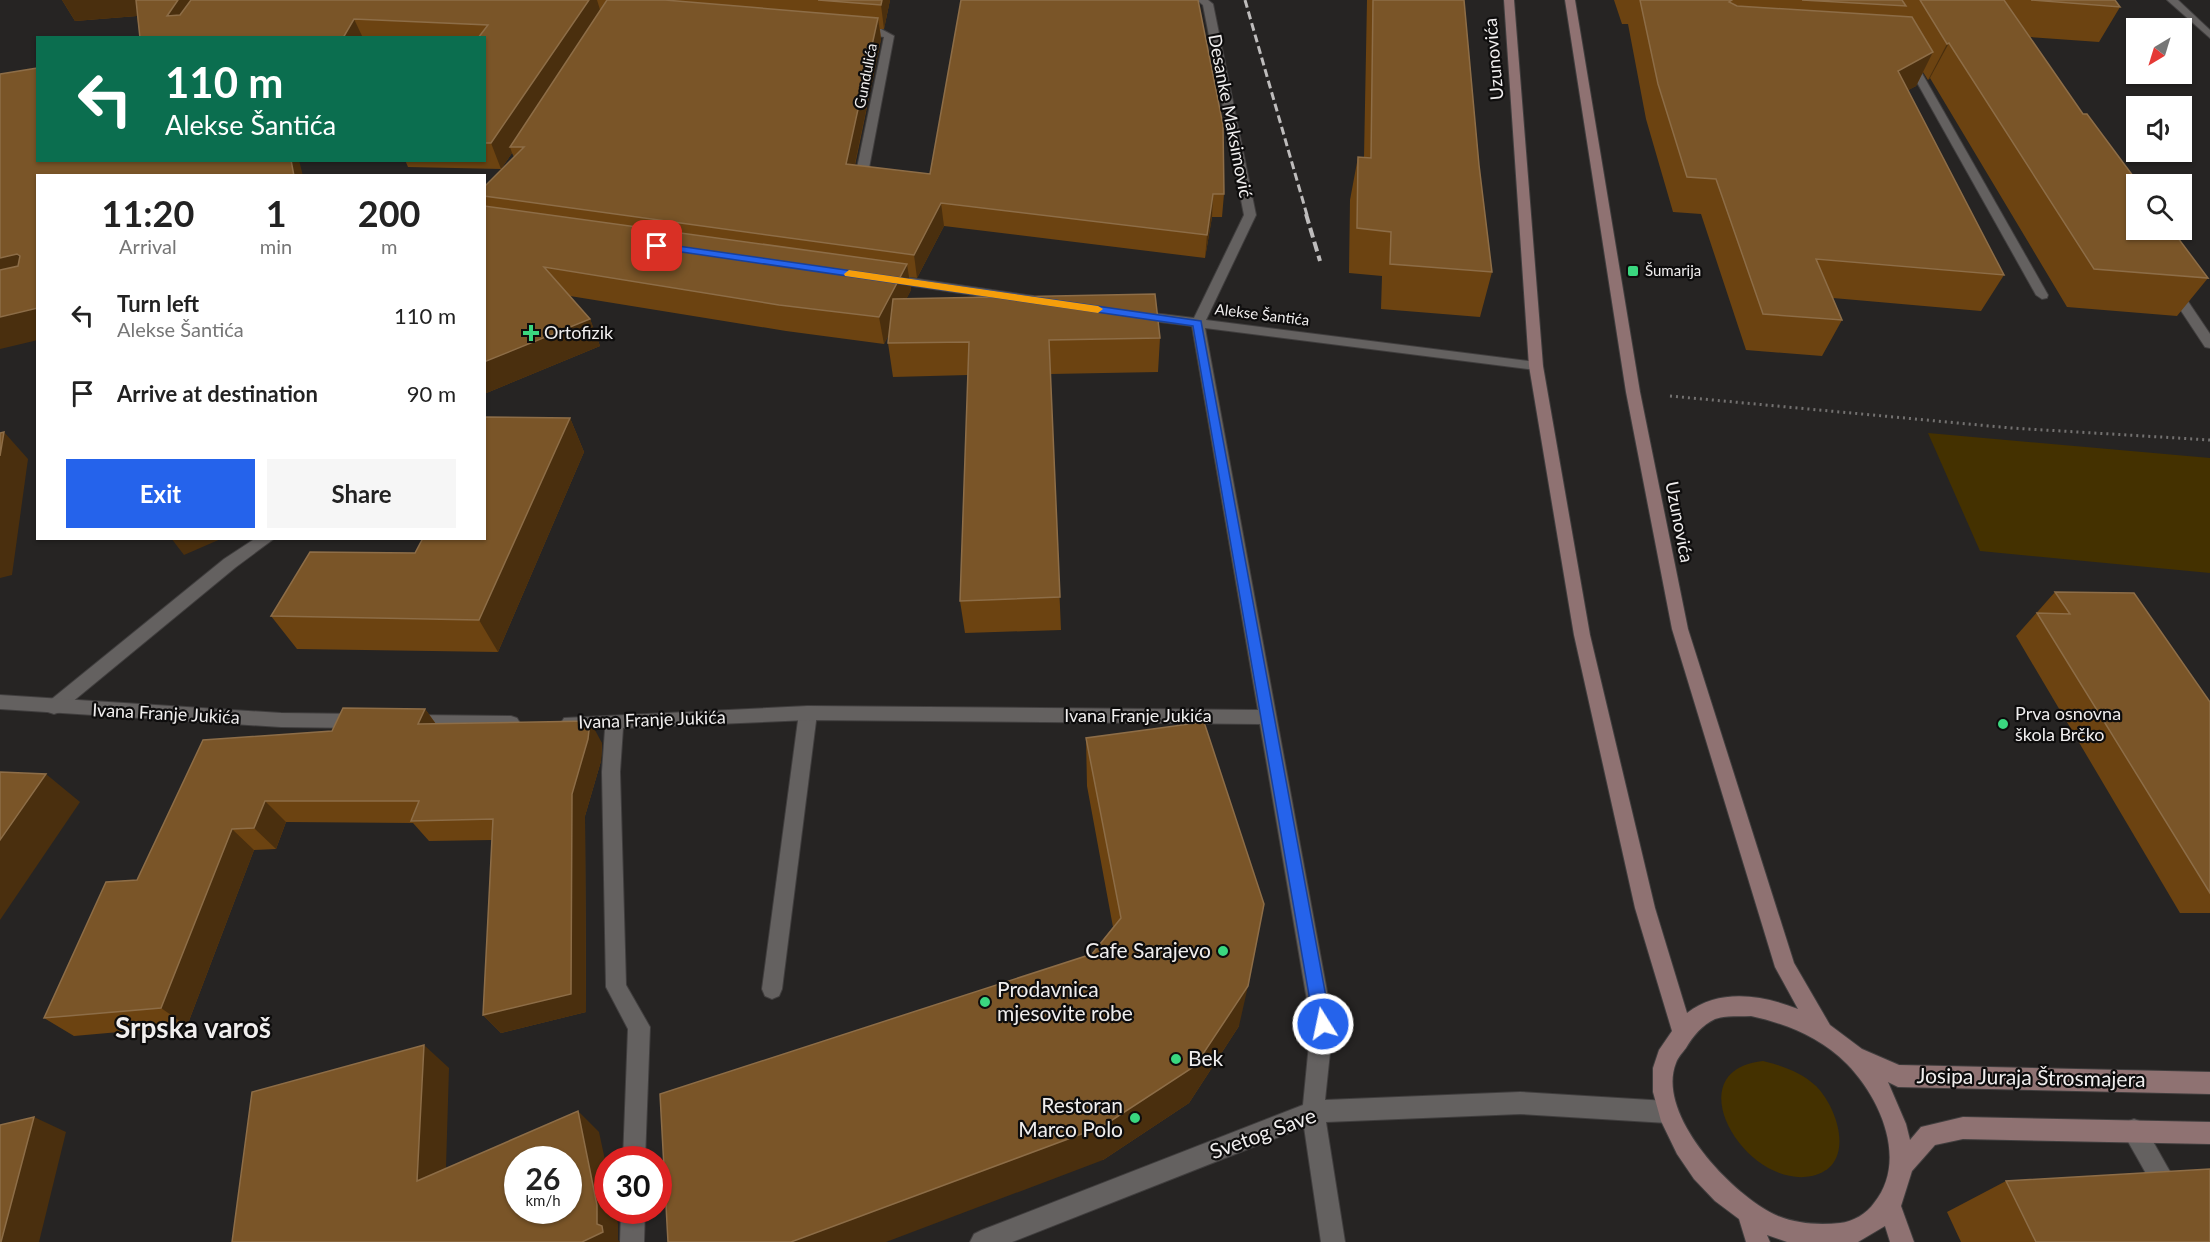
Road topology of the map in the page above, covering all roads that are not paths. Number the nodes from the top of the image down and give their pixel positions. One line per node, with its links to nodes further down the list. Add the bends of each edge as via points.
1 (1509, 0): 16 (main road, Uzunovića)
2 (1570, 0): 28 (main road, Uzunovića, via 1633,392 1680,629 1785,967)
3 (2172, 0): 6 (street)
4 (1202, 3): 14 (street, Desanke Maksimović, via 1250,215)
5 (846, 29): 8 (street, Gundulića, via 889,36)
6 (2210, 35)
7 (1907, 55): 11 (street)
8 (863, 168)
9 (2164, 275): 15 (street)
10 (880, 278): 12 (street)
11 (2042, 296)
12 (1045, 302)
13 (1127, 314): 14 (street, Alekse Šantića)
14 (1198, 324): 16 (street, Alekse Šantića); 21 (street)
15 (2210, 344)
16 (1536, 366): 29 (main road, Uzunovića, via 1582,635 1645,908)
17 (264, 540): 19 (street, via 230,563)
18 (0, 702): 19 (street, Ivana Franje Jukića)
19 (54, 707): 22 (street, Ivana Franje Jukića, via 280,720)
20 (808, 713): 21 (street, Ivana Franje Jukića); 26 (street, Ivana Franje Jukića); 27 (street)
21 (1269, 717): 33 (street, via 1323,1024)
22 (373, 721)
23 (396, 722): 24 (street)
24 (534, 723)
25 (557, 723): 26 (street, Ivana Franje Jukića)
26 (614, 723): 36 (street, via 611,772 616,987 639,1027)
27 (772, 988)
28 (1822, 1031): 29 (main road, via 1786,1013 1751,1006 1718,1008 1691,1022); 30 (main road)
29 (1683, 1033): 32 (main road, via 1665,1061)
30 (1856, 1058): 31 (main road, Josipa Juraja Štrosmajera, via 1898,1076); 37 (main road, via 1881,1090 1897,1127)
31 (2210, 1083)
32 (1667, 1112): 33 (street, Svetog Save, via 1520,1103); 40 (main road, via 1684,1149 1711,1185)
33 (1313, 1113): 43 (street, Svetog Save); 44 (street)
34 (2134, 1130): 35 (main road); 37 (main road, via 1963,1128 1929,1136); 39 (street)
35 (2210, 1133)
36 (635, 1146)
37 (1903, 1164): 38 (main road)
38 (1889, 1205): 40 (main road, via 1879,1217 1853,1232 1820,1236 1784,1231); 46 (main road)
39 (2180, 1212)
40 (1748, 1213): 45 (main road)
41 (633, 1224): 42 (street)
42 (632, 1242)
43 (982, 1242)
44 (1333, 1242)
45 (1758, 1242)
46 (1902, 1242)

